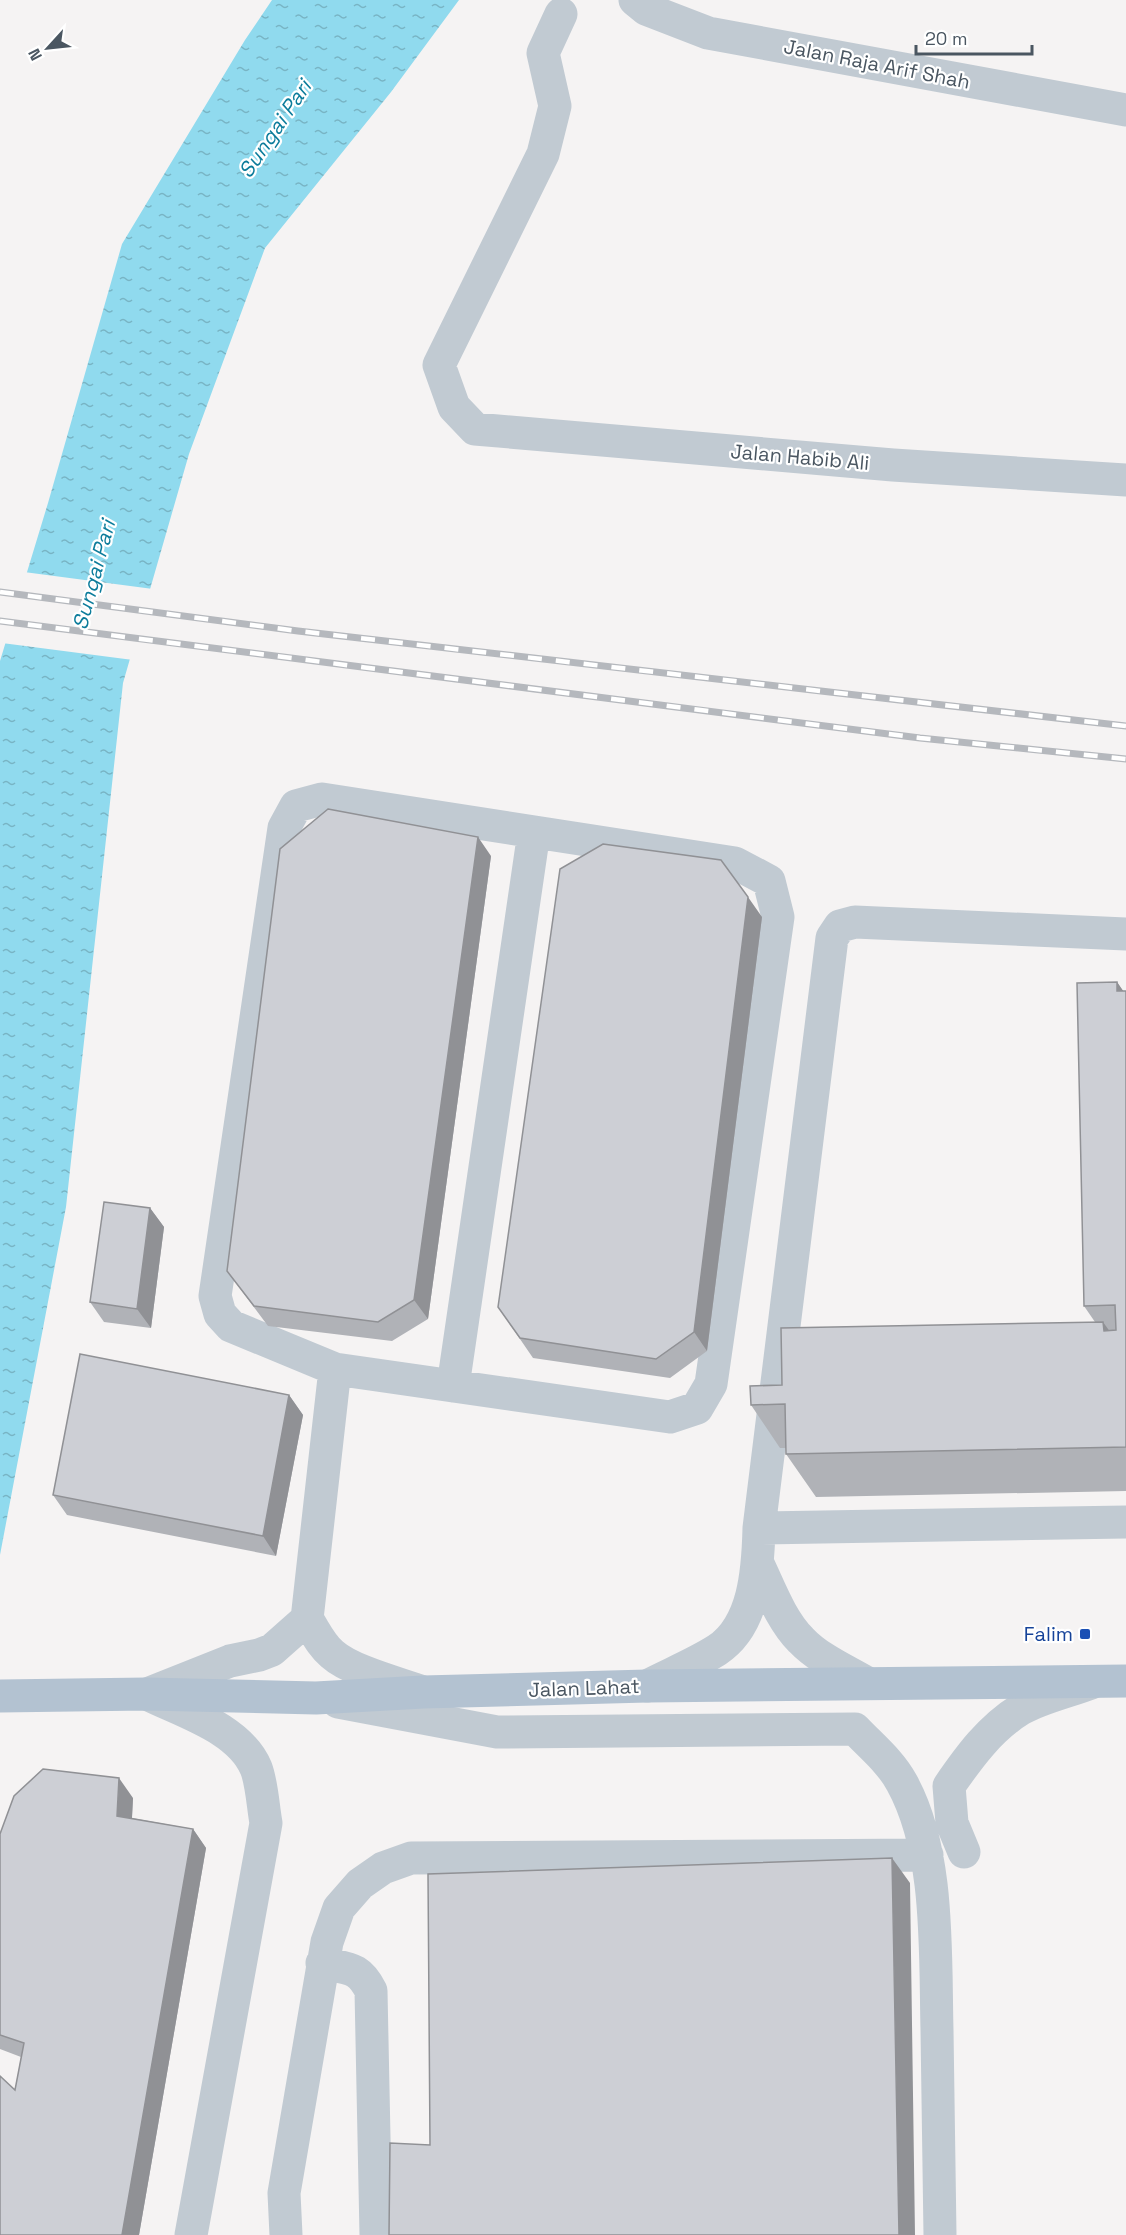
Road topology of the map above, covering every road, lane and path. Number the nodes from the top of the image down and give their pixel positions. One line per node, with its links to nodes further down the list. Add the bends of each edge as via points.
1 (635, 0): 3 (street, Jalan Raja Arif Shah, via 646,9 708,33)
2 (561, 14): 4 (street, Jalan Habib Ali, via 543,53 555,106 543,154 439,365 454,407 475,429 894,465)
3 (1126, 110)
4 (1126, 480)
5 (534, 832): 7 (street, via 322,799 296,806 284,828 215,1296 220,1314 231,1326); 8 (street); 8 (street, via 735,863 769,881 778,917 711,1384 697,1408 670,1417)
6 (1126, 934): 10 (street, via 855,922 840,926 832,938)
7 (335, 1369): 8 (street); 12 (street)
8 (453, 1386)
9 (1126, 1522): 10 (street)
10 (759, 1528): 11 (street)
11 (758, 1564): 14 (street, via 789,1626 801,1640); 15 (street, via 741,1624 732,1637)
12 (308, 1619): 16 (street, via 324,1646 346,1664); 17 (street, via 272,1650 230,1661)
13 (1111, 1681): 14 (main road, Jalan Lahat); 20 (street, via 1023,1708 997,1726 967,1760 948,1786 952,1822)
14 (867, 1683): 15 (main road, Jalan Lahat)
15 (647, 1686): 16 (main road, Jalan Lahat)
16 (423, 1692): 19 (main road, Jalan Lahat)
17 (147, 1694): 18 (main road, Jalan Lahat); 19 (main road, Jalan Lahat); 23 (street, via 227,1733 241,1747 256,1768 266,1823)
18 (0, 1696)
19 (316, 1698): 21 (street, via 497,1732 855,1729 894,1769 911,1804)
20 (964, 1852)
21 (927, 1855): 22 (street, via 411,1858 383,1868 360,1884 339,1908); 26 (street, via 935,1946)
22 (322, 1963): 24 (street, via 284,2193); 25 (street, via 355,1970 371,1991)
23 (191, 2235)
24 (286, 2235)
25 (376, 2235)
26 (940, 2235)

